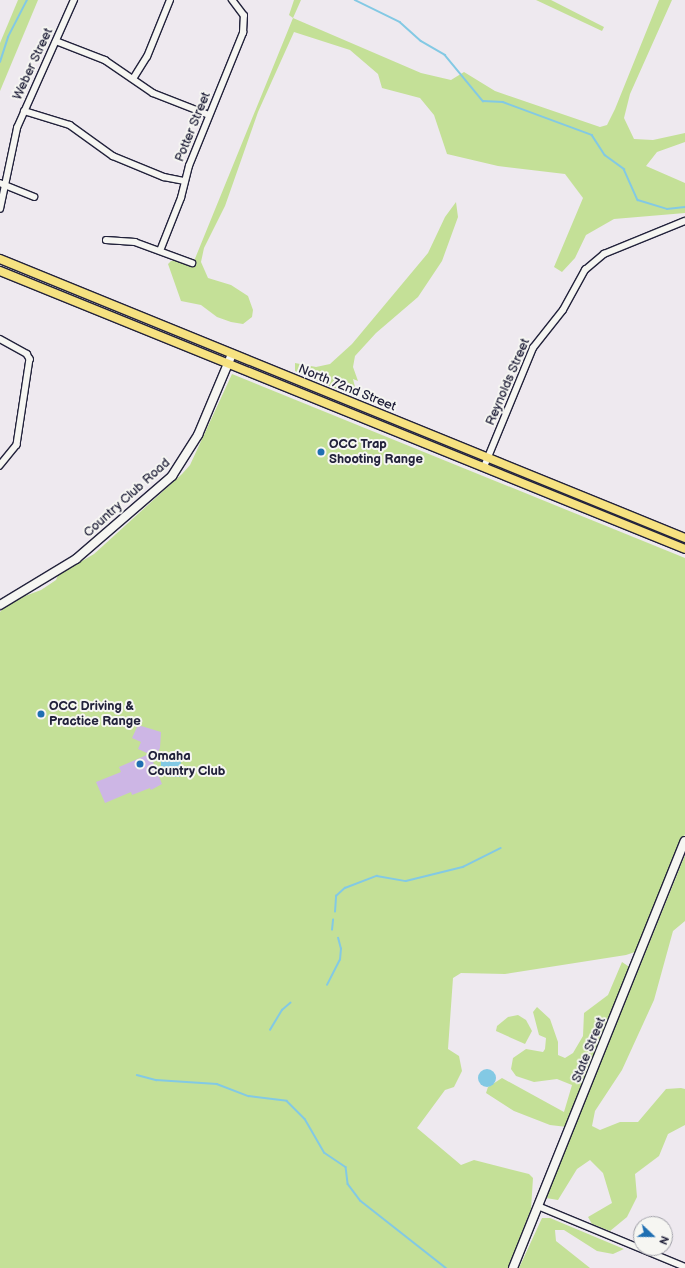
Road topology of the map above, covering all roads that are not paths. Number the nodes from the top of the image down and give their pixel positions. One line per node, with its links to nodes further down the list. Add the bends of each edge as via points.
1 (74, 0): 4 (street, Weber Street)
2 (170, 0): 5 (street, via 147,57)
3 (232, 0): 7 (street, Potter Street, via 243,12 243,33)
4 (56, 40): 5 (street, via 105,60); 6 (street, Weber Street)
5 (133, 78): 7 (street, via 154,93)
6 (24, 111): 8 (street, via 70,125 113,156 164,177); 9 (street, Weber Street)
7 (209, 115): 8 (street, Potter Street)
8 (185, 181): 15 (street, Potter Street)
9 (2, 184): 10 (street, Weber Street); 11 (street); 12 (street, Weber Street)
10 (0, 191)
11 (34, 197)
12 (0, 208)
13 (685, 221): 22 (street, Reynolds Street, via 604,254 585,270 563,310 537,341)
14 (106, 240): 15 (street, via 134,242)
15 (160, 251): 17 (street)
16 (0, 259): 20 (main road, North 72nd Street)
17 (192, 263)
18 (0, 271): 21 (main road, North 72nd Street)
19 (0, 339): 23 (street, via 27,354 30,359 17,445)
20 (234, 351): 21 (street, Country Club Road); 22 (main road, North 72nd Street)
21 (228, 363): 24 (main road, North 72nd Street); 27 (street, Country Club Road, via 193,446 172,476 76,559)
22 (488, 458): 24 (street, Reynolds Street); 25 (main road, North 72nd Street)
23 (0, 466)
24 (484, 468): 26 (main road, North 72nd Street)
25 (685, 538)
26 (685, 549)
27 (0, 605)
28 (685, 841): 29 (street, State Street)
29 (538, 1206): 30 (street); 31 (street, State Street)
30 (685, 1267)
31 (513, 1268)

